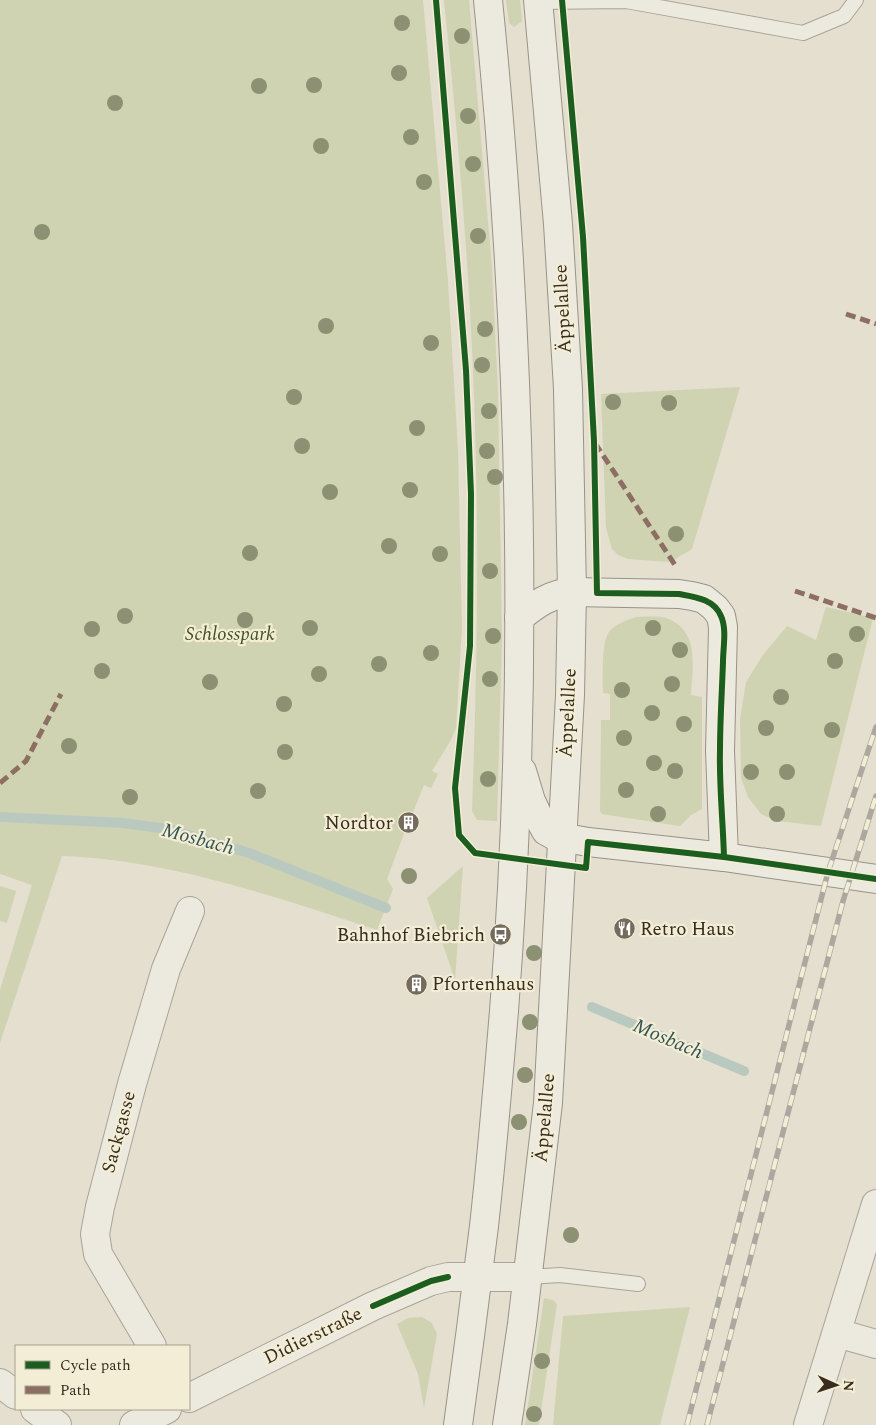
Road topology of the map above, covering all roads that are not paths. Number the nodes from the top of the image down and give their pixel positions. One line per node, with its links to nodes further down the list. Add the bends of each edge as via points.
1 (488, 0): 6 (main road, via 515,380)
2 (856, 0): 4 (lane, via 844,16 803,33)
3 (538, 1): 4 (lane); 5 (main road, Äppelallee, via 558,224 568,389)
4 (656, 4)
5 (572, 592): 6 (main road, via 544,599); 8 (main road, Äppelallee); 9 (main road, via 686,595 704,599 721,616 720,751)
6 (519, 618): 7 (main road)
7 (517, 750): 8 (main road, via 524,781 540,820 546,830); 14 (main road, via 504,1009)
8 (562, 838): 9 (main road); 13 (main road, Äppelallee, via 548,1103)
9 (724, 857): 10 (main road)
10 (876, 879)
11 (190, 910): 18 (main road, Sackgasse, via 166,969 132,1084 95,1234 98,1254)
12 (876, 1204): 16 (main road)
13 (528, 1276): 14 (main road, Didierstraße); 15 (lane, via 560,1274); 27 (main road, Äppelallee)
14 (477, 1277): 21 (main road, Didierstraße, via 431,1280); 26 (main road)
15 (638, 1284)
16 (837, 1333): 17 (main road); 28 (main road)
17 (876, 1344)
18 (151, 1345)
19 (0, 1383): 20 (main road)
20 (15, 1394)
21 (190, 1398)
22 (36, 1410): 24 (main road)
23 (165, 1410): 25 (main road)
24 (57, 1425)
25 (134, 1425)
26 (458, 1425)
27 (507, 1425)
28 (808, 1425)

